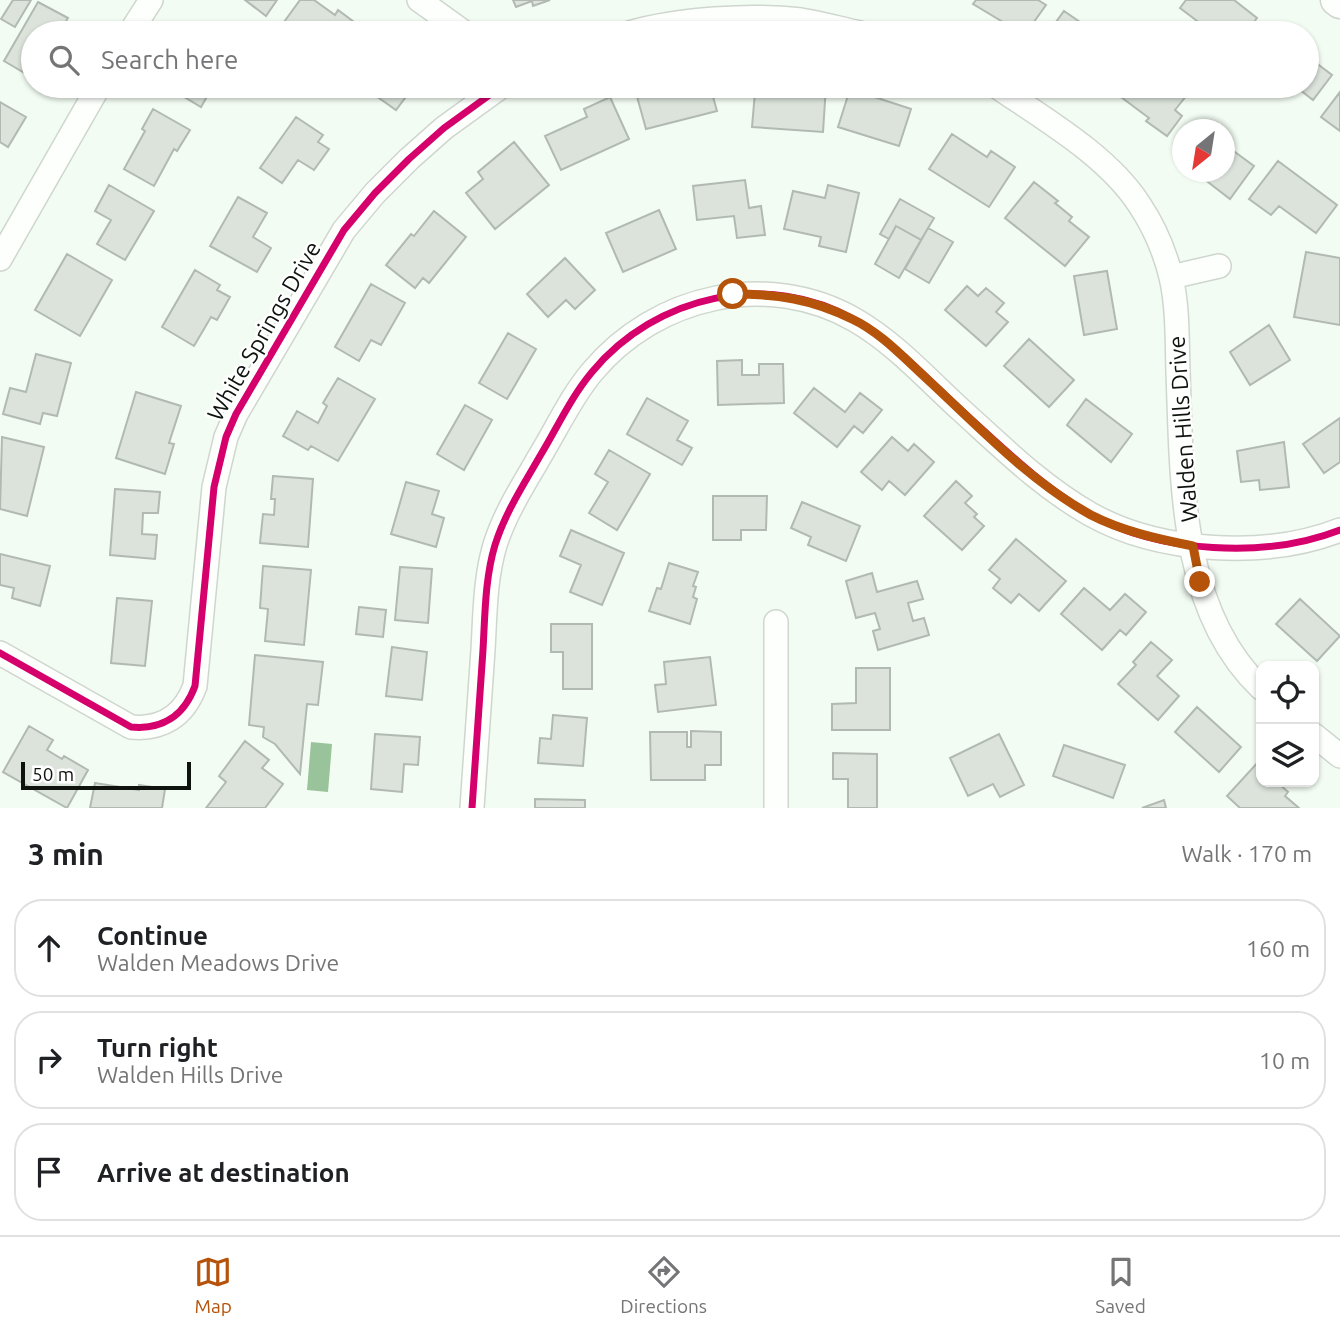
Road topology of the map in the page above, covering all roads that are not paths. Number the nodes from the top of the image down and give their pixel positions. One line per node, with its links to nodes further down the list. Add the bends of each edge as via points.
1 (151, 0): 4 (street)
2 (419, 0): 5 (street)
3 (761, 9): 6 (street); 7 (street)
4 (138, 21)
5 (448, 21)
6 (685, 21)
7 (806, 21)
8 (92, 98): 11 (street)
9 (485, 98): 17 (street, White Springs Drive, via 409,159 344,230 236,414 214,488 195,686 186,705 165,723 131,727)
10 (1013, 98): 13 (street, Walden Hills Drive, via 1078,143 1121,181 1152,225)
11 (0, 259)
12 (1219, 266): 13 (street)
13 (1171, 277): 15 (street, Walden Hills Drive, via 1184,505)
14 (1340, 530): 15 (street, via 1243,549)
15 (1193, 546): 18 (street, Walden Hills Drive, via 1220,635); 21 (street, via 1141,534 1092,515 1053,490 854,320 811,302 774,294 733,294 675,309 615,349 593,371 504,522 495,545 486,606)
16 (776, 622): 22 (street)
17 (0, 653)
18 (1256, 683)
19 (1319, 739): 20 (street)
20 (1340, 756)
21 (472, 808)
22 (776, 808)

